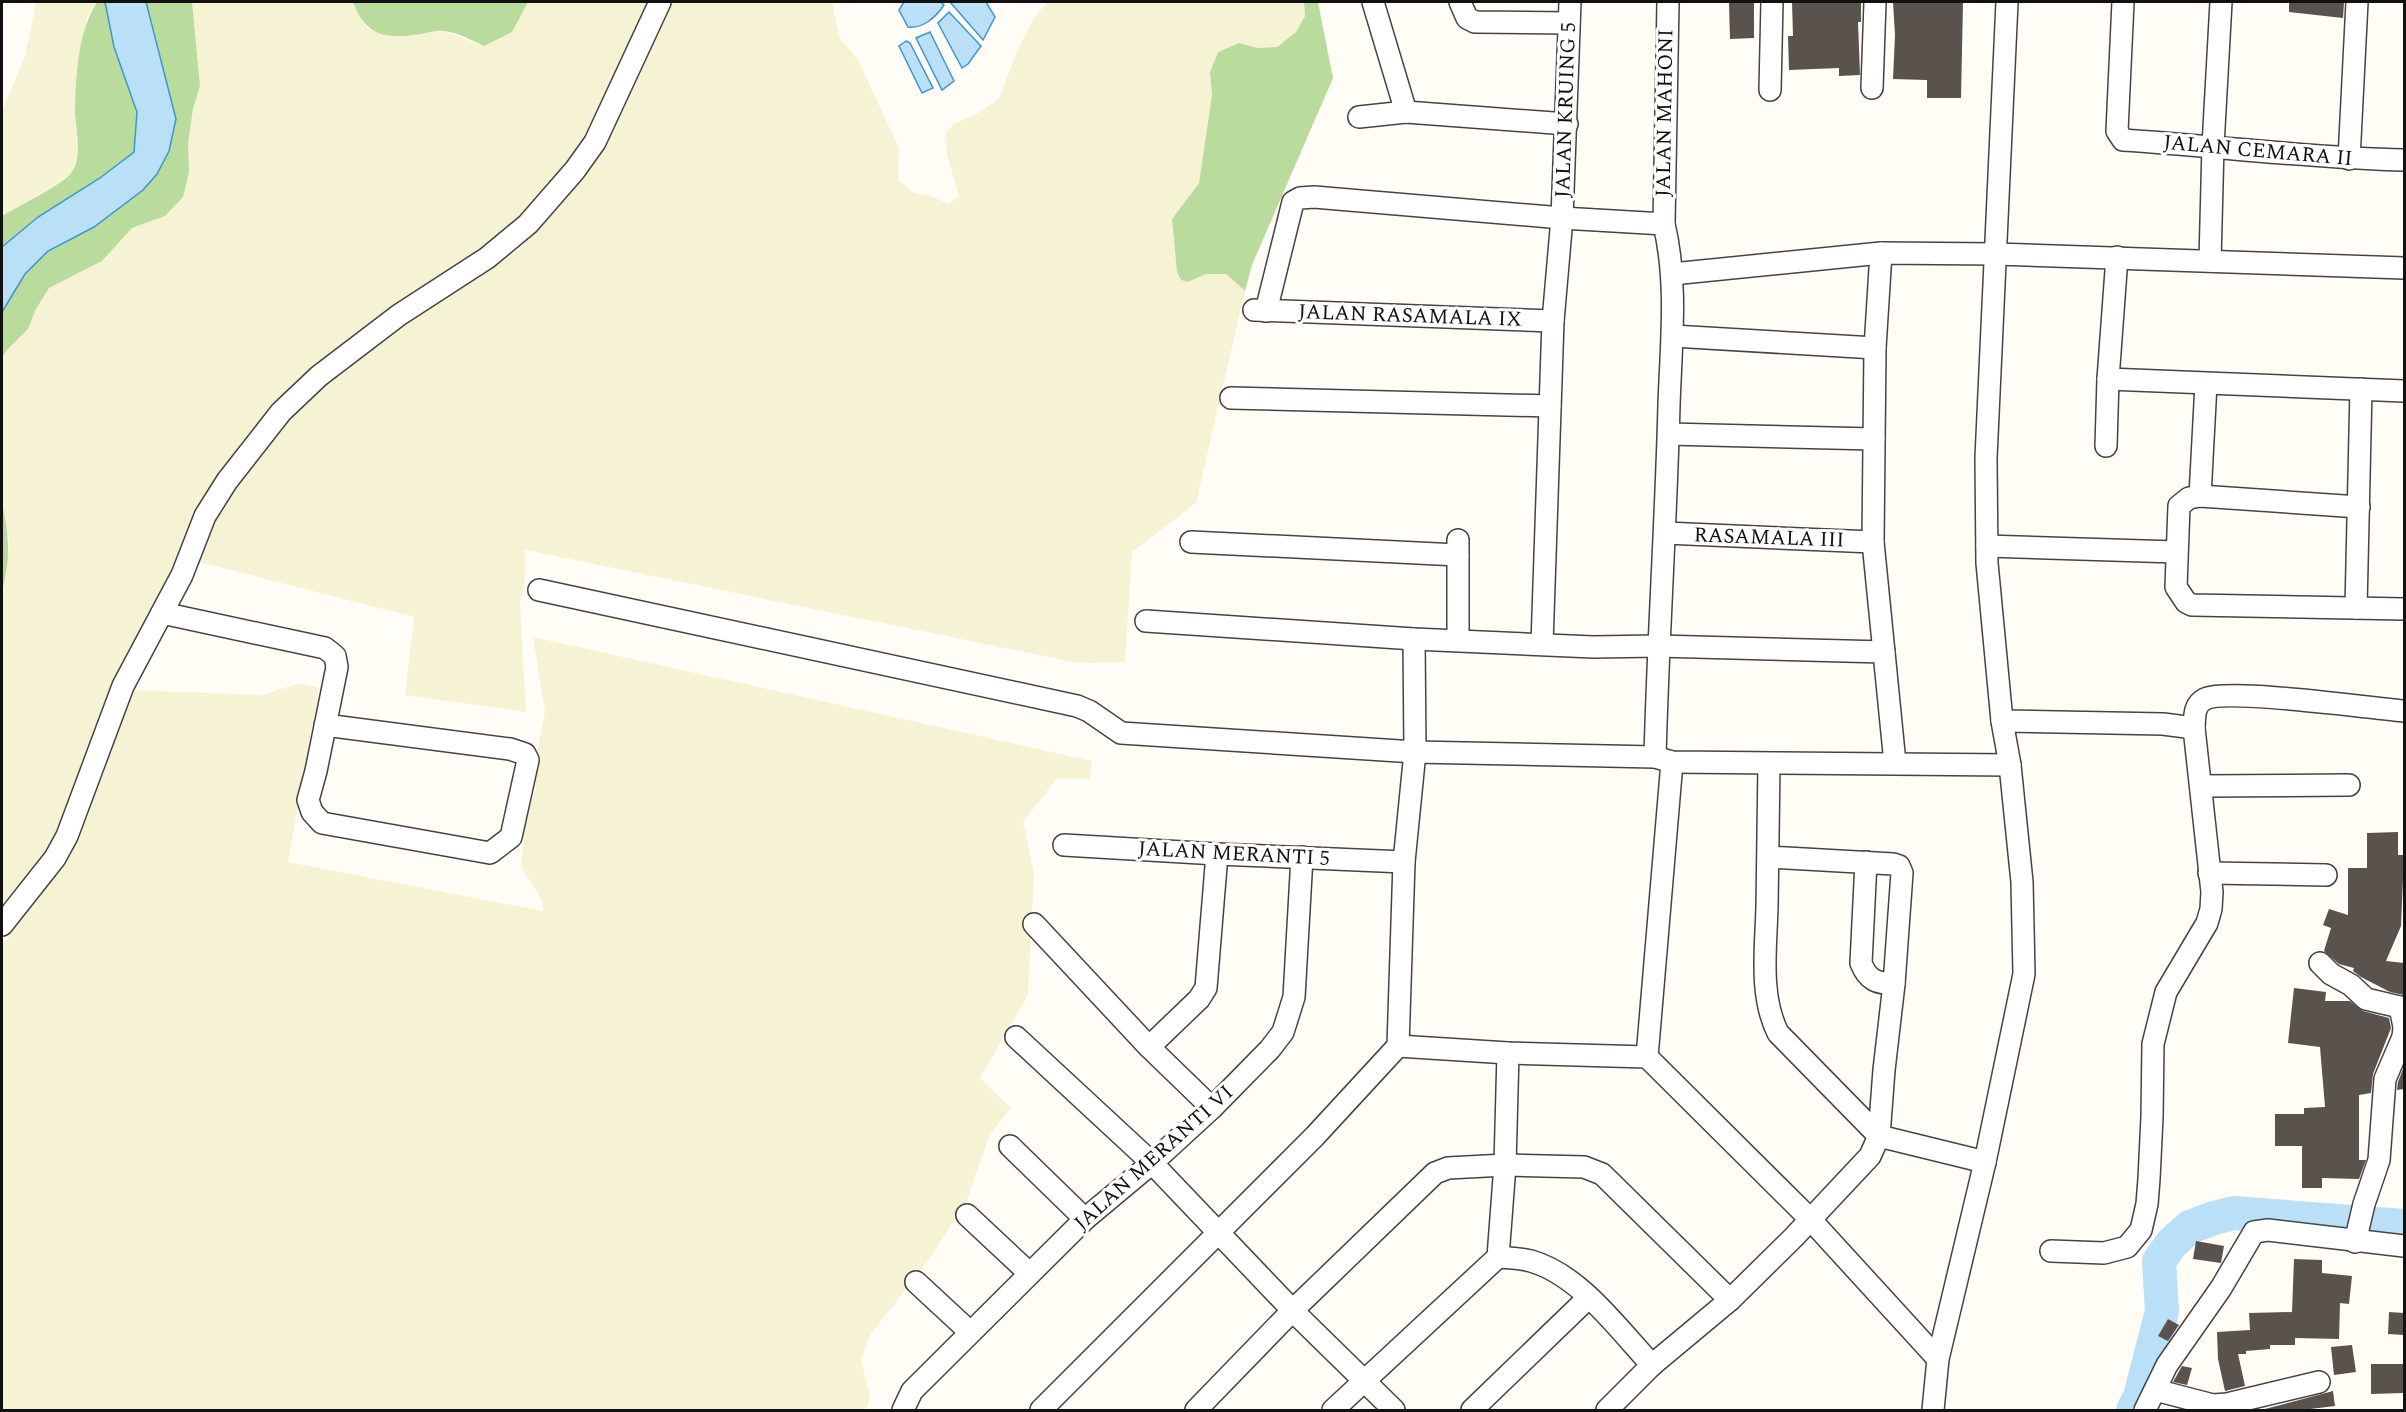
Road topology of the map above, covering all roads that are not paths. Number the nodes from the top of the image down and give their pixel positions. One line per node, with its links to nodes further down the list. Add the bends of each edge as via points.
1 (660, 2): 51 (street, via 595,142 575,170 509,242 391,321 281,412 233,472 206,516)
2 (1373, 2): 15 (street)
3 (1460, 2): 12 (street, via 1467,18 1475,22)
4 (1570, 2): 12 (street, JALAN KRUING 5)
5 (1668, 2): 22 (street, JALAN MAHONI)
6 (1772, 2): 14 (street)
7 (1875, 2): 13 (street)
8 (2007, 2): 24 (street)
9 (2123, 2): 18 (street, JALAN CEMARA II, via 2116,131 2122,140)
10 (2221, 2): 18 (street)
11 (2357, 2): 19 (street)
12 (1569, 23): 17 (street, JALAN KRUING 5)
13 (1872, 88)
14 (1770, 90)
15 (1406, 112): 16 (street); 17 (street)
16 (1359, 117)
17 (1567, 124): 21 (street, JALAN KRUING 5)
18 (2213, 146): 19 (street, JALAN CEMARA II); 26 (street)
19 (2349, 159): 20 (street, JALAN CEMARA II)
20 (2404, 160)
21 (1562, 218): 22 (street); 29 (street, JALAN KRUING 5); 29 (street, JALAN RASAMALA IX, via 1299,198 1293,202 1280,257 1260,310)
22 (1664, 224): 28 (street, JALAN MAHONI)
23 (1881, 253): 24 (street); 28 (street); 31 (street)
24 (1996, 254): 25 (street); 46 (street, via 1986,458)
25 (2117, 257): 26 (street); 32 (street)
26 (2210, 261): 27 (street)
27 (2404, 268)
28 (1672, 274): 30 (street, JALAN MAHONI)
29 (1553, 321): 37 (street, JALAN KRUING 5)
30 (1673, 336): 31 (street); 38 (street, JALAN MAHONI)
31 (1875, 348): 39 (street)
32 (2108, 379): 33 (street); 40 (street)
33 (2206, 384): 34 (street); 41 (street)
34 (2361, 389): 35 (street); 42 (street)
35 (2404, 391)
36 (1231, 398): 37 (street)
37 (1550, 406): 55 (street, JALAN KRUING 5)
38 (1668, 434): 39 (street); 43 (street, JALAN MAHONI)
39 (1874, 439): 45 (street)
40 (2106, 446)
41 (2200, 496): 42 (street); 47 (street, via 2179,506)
42 (2359, 507): 49 (street)
43 (1665, 533): 45 (street, RASAMALA III); 56 (street, JALAN MAHONI)
44 (1191, 542): 54 (street, via 1458,548)
45 (1873, 542): 57 (street)
46 (1987, 546): 47 (street); 59 (street)
47 (2176, 552): 49 (street, via 2176,587 2192,605)
48 (539, 590): 62 (street, via 1077,706 1121,733)
49 (2356, 608): 50 (street)
50 (2404, 609)
51 (162, 613): 60 (street, via 325,648 335,656 337,667); 78 (street, via 123,686 67,836 55,858)
52 (1146, 621): 53 (street)
53 (1414, 639): 54 (street); 62 (street)
54 (1458, 640): 55 (street)
55 (1542, 644): 56 (street)
56 (1658, 646): 57 (street); 63 (street, JALAN MAHONI)
57 (1884, 652): 64 (street)
58 (2404, 711): 61 (street, via 2222,696 2204,700 2195,709)
59 (2002, 721): 61 (street); 66 (street)
60 (325, 725): 60 (street, via 308,800 322,823 490,853 511,837 528,760 525,754 510,748)
61 (2194, 728): 68 (street)
62 (1415, 752): 63 (street); 73 (street)
63 (1664, 760): 65 (street); 86 (street, JALAN MAHONI)
64 (1895, 763): 65 (street); 66 (street)
65 (1769, 764): 72 (street)
66 (2010, 765): 90 (street, via 2022,882 2024,974)
67 (2349, 785): 68 (street)
68 (2202, 786): 75 (street)
69 (1064, 845): 70 (street, JALAN MERANTI 5)
70 (1217, 854): 71 (street, JALAN MERANTI 5); 84 (street, via 1206,988)
71 (1302, 857): 73 (street, JALAN MERANTI 5); 87 (street, JALAN MERANTI VI, via 1294,997 1283,1032)
72 (1768, 857): 74 (street); 88 (street, via 1766,986 1771,1019 1778,1033)
73 (1404, 862): 83 (street)
74 (1866, 862): 80 (street, via 1861,963 1875,983); 80 (street, via 1893,864 1902,873)
75 (2209, 873): 76 (street); 99 (street, via 2211,909 2166,992 2153,1044 2149,1179 2141,1230 2127,1247 2104,1253)
76 (2326, 875)
77 (1034, 924): 84 (street)
78 (2, 925)
79 (2320, 963): 81 (street, via 2366,999)
80 (1894, 984): 88 (street)
81 (2402, 1008): 96 (street, via 2403,1037 2385,1079 2379,1160)
82 (1016, 1037): 91 (street)
83 (1398, 1046): 85 (street); 97 (street)
84 (1149, 1047): 87 (street)
85 (1508, 1053): 86 (street); 92 (street)
86 (1647, 1057): 95 (street)
87 (1212, 1108): 91 (street, JALAN MERANTI VI)
88 (1880, 1136): 90 (street); 95 (street, via 1870,1156)
89 (1010, 1146): 94 (street)
90 (1985, 1162): 107 (street)
91 (1152, 1163): 94 (street, JALAN MERANTI VI); 97 (street)
92 (1505, 1165): 100 (street); 104 (street, via 1584,1167 1602,1174); 105 (street, via 1448,1168 1435,1173)
93 (967, 1215): 101 (street)
94 (1084, 1219): 101 (street, JALAN MERANTI VI)
95 (1810, 1219): 104 (street); 107 (street)
96 (2358, 1229): 98 (street); 111 (street, via 2254,1232 2221,1288 2167,1365)
97 (1219, 1233): 105 (street); 113 (street)
98 (2404, 1246)
99 (2051, 1251)
100 (1498, 1257): 103 (street, via 1530,1261 1559,1274); 109 (street)
101 (1029, 1273): 106 (street, JALAN MERANTI VI)
102 (916, 1282): 106 (street)
103 (1588, 1298): 108 (street); 117 (street)
104 (1730, 1300): 108 (street)
105 (1293, 1310): 109 (street); 114 (street)
106 (970, 1332): 112 (street, JALAN MERANTI VI, via 912,1391)
107 (1938, 1359): 119 (street)
108 (1652, 1365): 118 (street)
109 (1364, 1380): 115 (street); 116 (street)
110 (2319, 1382): 111 (street, via 2213,1405)
111 (2155, 1390): 120 (street)
112 (903, 1410)
113 (1041, 1410)
114 (1196, 1410)
115 (1333, 1410)
116 (1395, 1410)
117 (1472, 1410)
118 (1607, 1410)
119 (1933, 1410)
120 (2145, 1410)

